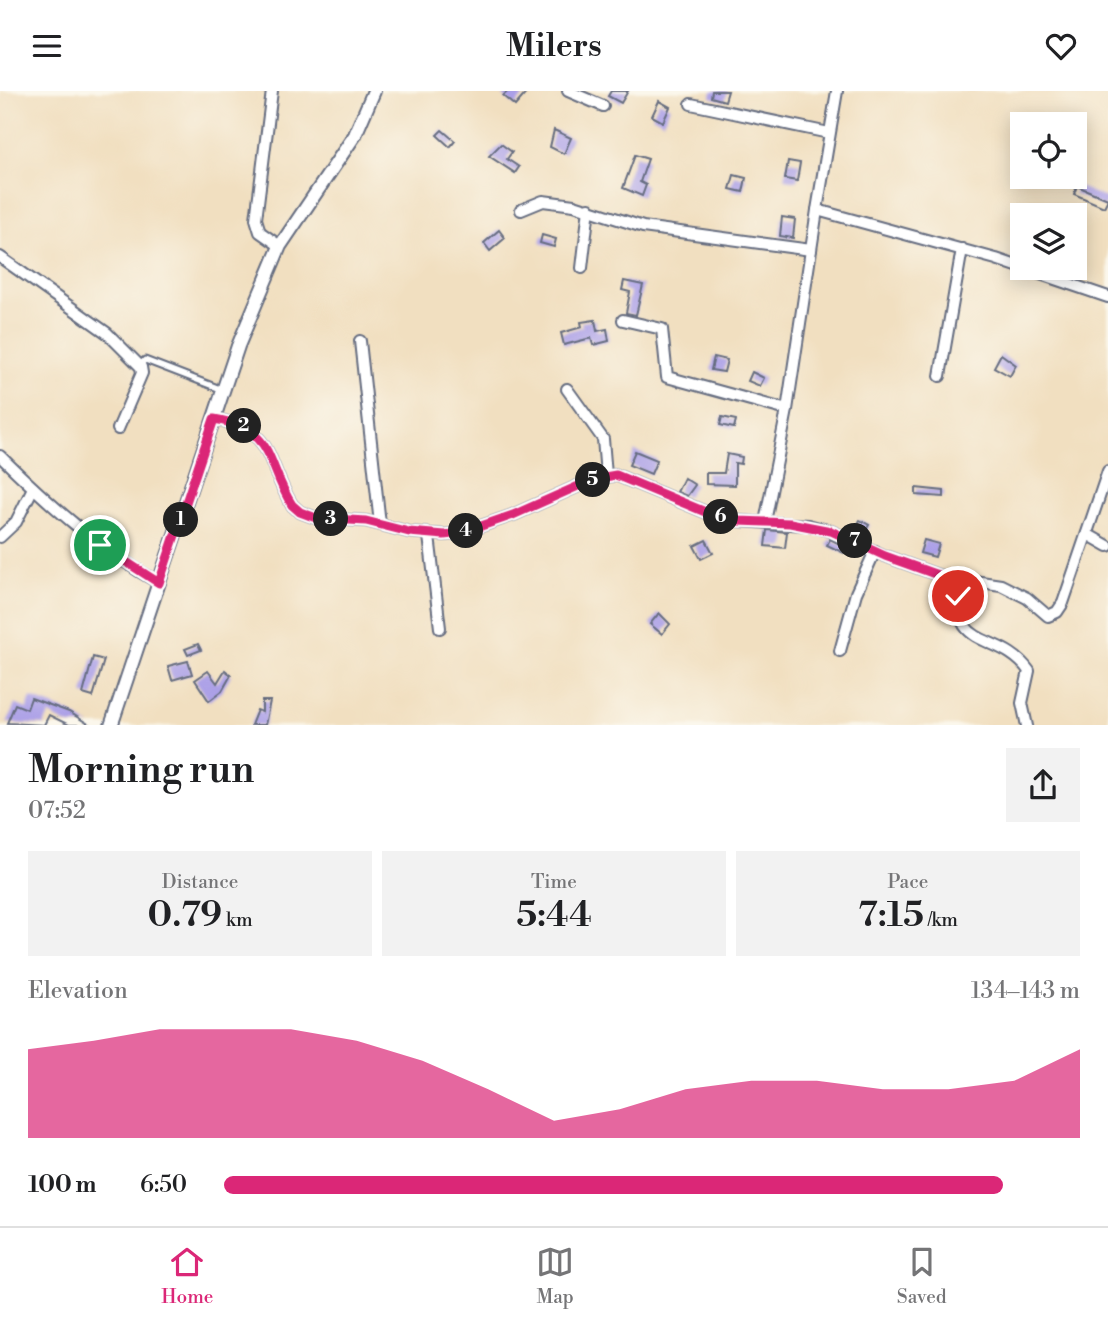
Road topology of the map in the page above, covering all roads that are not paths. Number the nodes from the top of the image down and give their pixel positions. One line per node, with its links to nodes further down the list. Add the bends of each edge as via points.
1 (272, 91): 11 (street, via 256,219 260,232)
2 (374, 91): 11 (street, via 355,135)
3 (568, 91): 6 (street)
4 (837, 91): 7 (street)
5 (691, 104): 7 (street)
6 (603, 106)
7 (829, 132): 10 (street)
8 (589, 208): 9 (street, via 543,201); 13 (street, via 643,227); 15 (street)
9 (521, 210)
10 (817, 210): 12 (street); 13 (street)
11 (280, 246): 22 (street)
12 (962, 249): 16 (street); 20 (street)
13 (811, 250): 23 (street)
14 (0, 257): 19 (street, via 107,333)
15 (582, 268)
16 (1108, 297)
17 (623, 320): 23 (street, via 662,329 667,377)
18 (359, 341): 31 (street)
19 (140, 366): 22 (lane, via 145,360); 25 (street, via 142,373)
20 (940, 376)
21 (567, 389): 28 (street, via 603,439)
22 (223, 390): 24 (street)
23 (787, 410): 30 (street)
24 (214, 419): 31 (street, via 241,424 252,432 264,445 287,496 300,512 316,518); 37 (street)
25 (118, 429)
26 (0, 456): 29 (street)
27 (1108, 471): 32 (street)
28 (606, 475): 30 (street, via 616,475 715,516); 33 (street, via 461,533)
29 (33, 488): 34 (street, via 16,522); 37 (street, via 100,545)
30 (765, 522): 36 (street, via 831,531)
31 (380, 524): 33 (street)
32 (1087, 534): 35 (street); 38 (street, via 1062,603 1053,615 1044,614 1027,598 1001,585)
33 (429, 535): 39 (street)
34 (0, 537)
35 (1108, 546)
36 (875, 551): 38 (street); 40 (street, via 856,593)
37 (159, 583): 41 (street)
38 (960, 583): 42 (street, via 960,621 1029,671 1022,703)
39 (440, 628)
40 (840, 651)
41 (111, 725)
42 (1027, 725)

